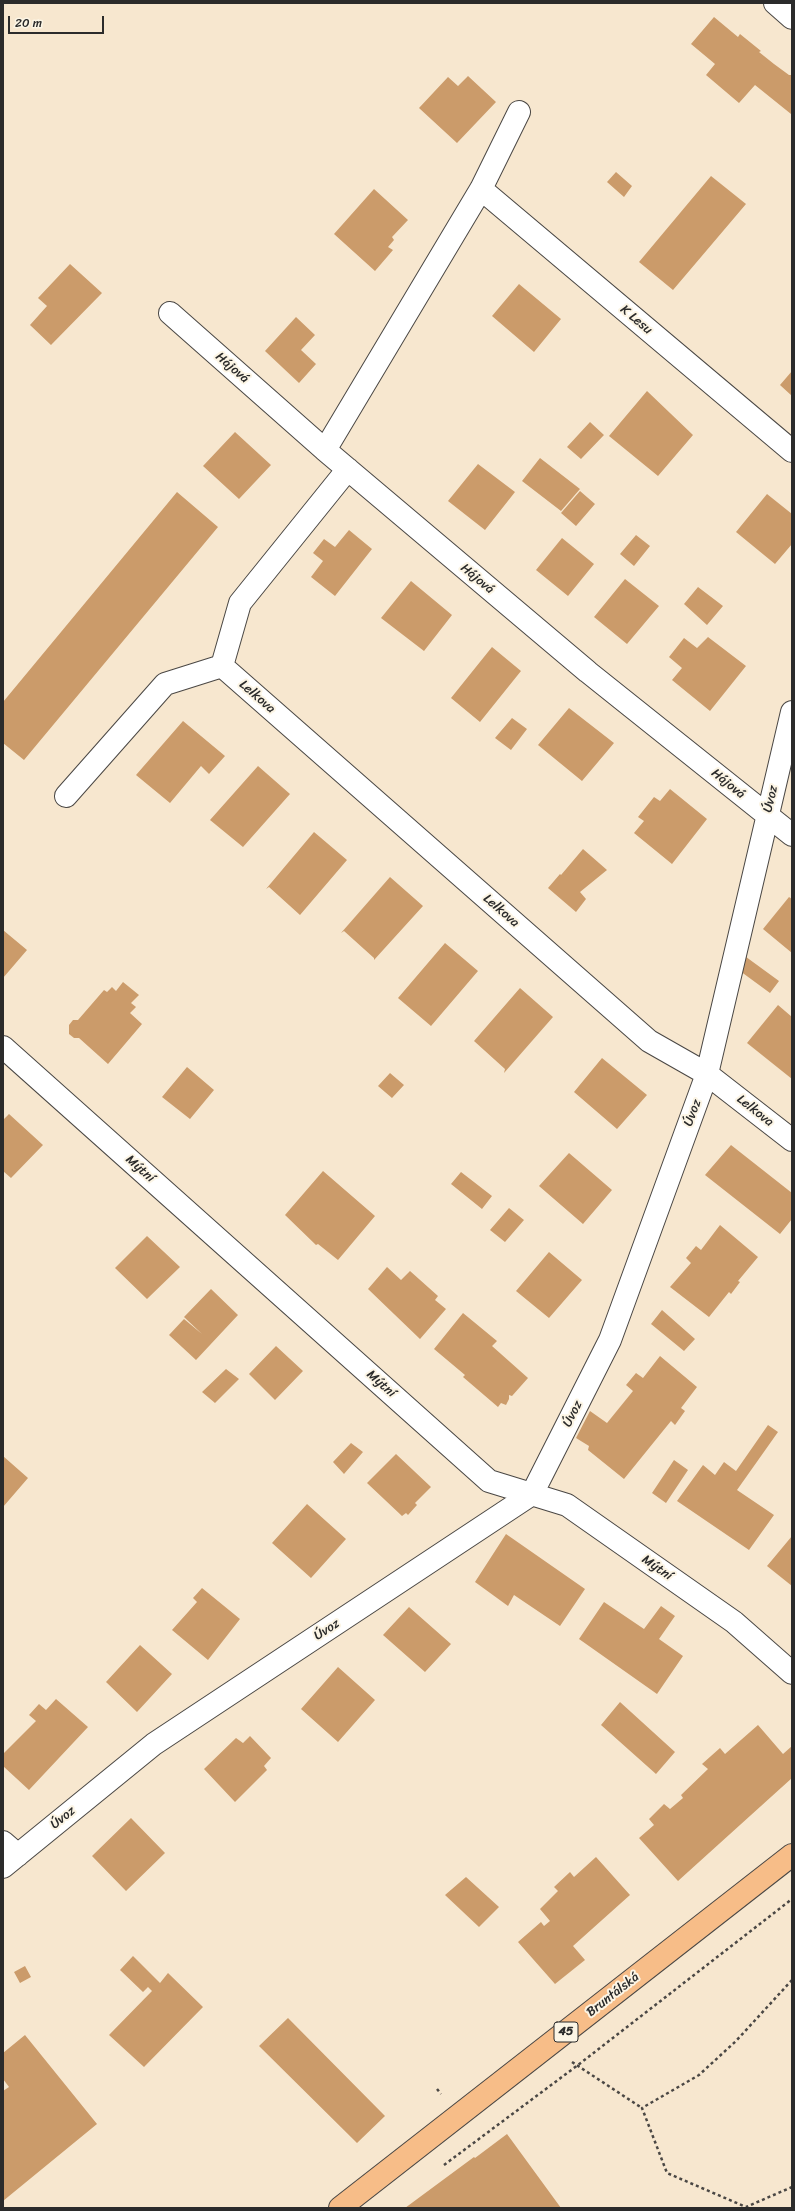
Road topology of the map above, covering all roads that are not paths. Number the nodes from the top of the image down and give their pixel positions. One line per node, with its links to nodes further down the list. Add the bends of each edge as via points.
1 (775, 3): 2 (street)
2 (792, 18)
3 (519, 112): 4 (street)
4 (481, 189): 6 (street); 7 (street, K Lesu)
5 (170, 313): 6 (street, Hájová)
6 (325, 450): 8 (street, Hájová)
7 (792, 451)
8 (348, 469): 9 (street, via 240,603); 12 (street, Hájová, via 588,672)
9 (222, 666): 11 (street, via 165,684); 15 (street, Lelkova, via 649,1041)
10 (792, 712): 12 (street, Úvoz)
11 (66, 796)
12 (767, 815): 13 (street, Hájová); 15 (street, Úvoz)
13 (792, 835)
14 (4, 1049): 17 (street, Mýtní, via 490,1481)
15 (707, 1074): 16 (street, Lelkova); 17 (street, Úvoz, via 610,1340)
16 (792, 1140)
17 (532, 1494): 18 (street, Mýtní, via 567,1505 734,1622); 19 (street, Úvoz, via 154,1744)
18 (792, 1672)
19 (8, 1855)
20 (792, 1855): 21 (main road, Bruntálská / 45)
21 (340, 2208)

